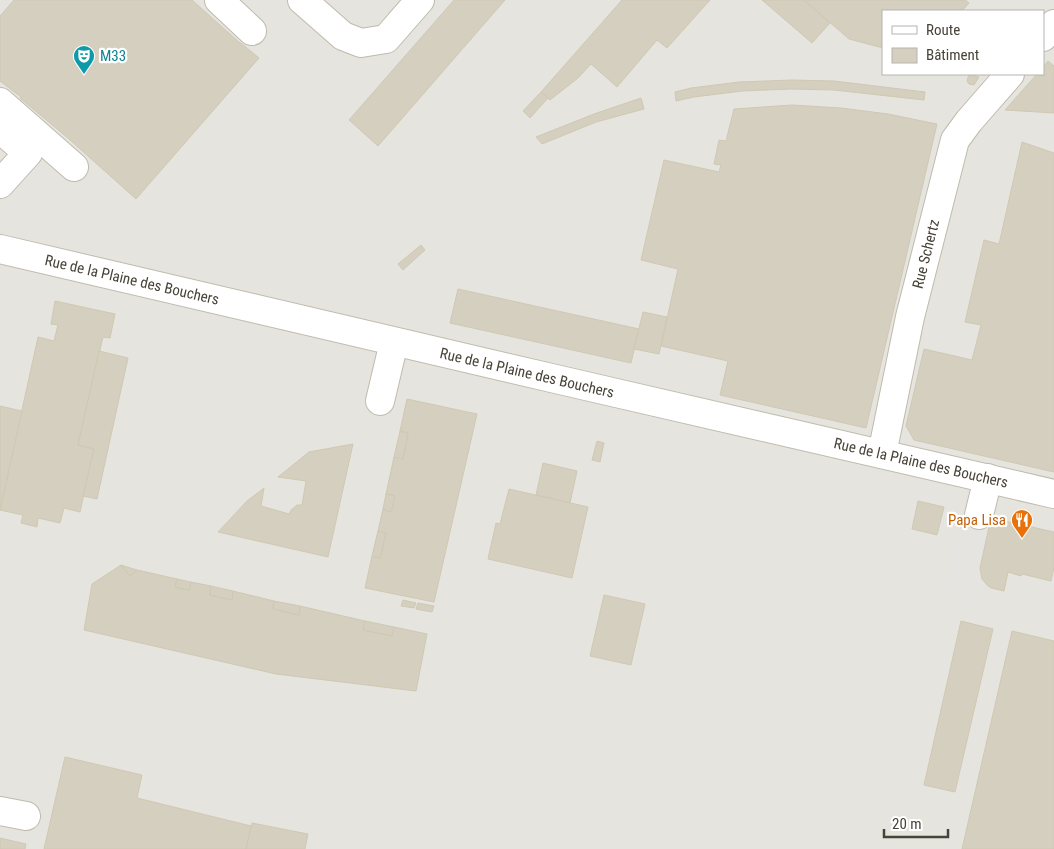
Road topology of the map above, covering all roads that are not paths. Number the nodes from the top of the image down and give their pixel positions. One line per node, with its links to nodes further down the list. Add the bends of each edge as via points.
1 (219, 0): 5 (street)
2 (302, 0): 3 (street, via 343,36 361,43 386,39)
3 (420, 0)
4 (1054, 24): 6 (street)
5 (252, 31)
6 (1044, 35)
7 (1009, 75): 15 (street, Rue Schertz, via 955,140 910,317)
8 (0, 102): 10 (street)
9 (0, 129): 11 (street, via 28,153)
10 (74, 167)
11 (0, 184)
12 (0, 249): 13 (street, Rue de la Plaine des Bouchers)
13 (394, 342): 14 (street); 15 (street, Rue de la Plaine des Bouchers)
14 (380, 401)
15 (882, 454): 16 (street, Rue de la Plaine des Bouchers)
16 (988, 478): 17 (street, Rue de la Plaine des Bouchers); 18 (street)
17 (1054, 494)
18 (980, 515)

